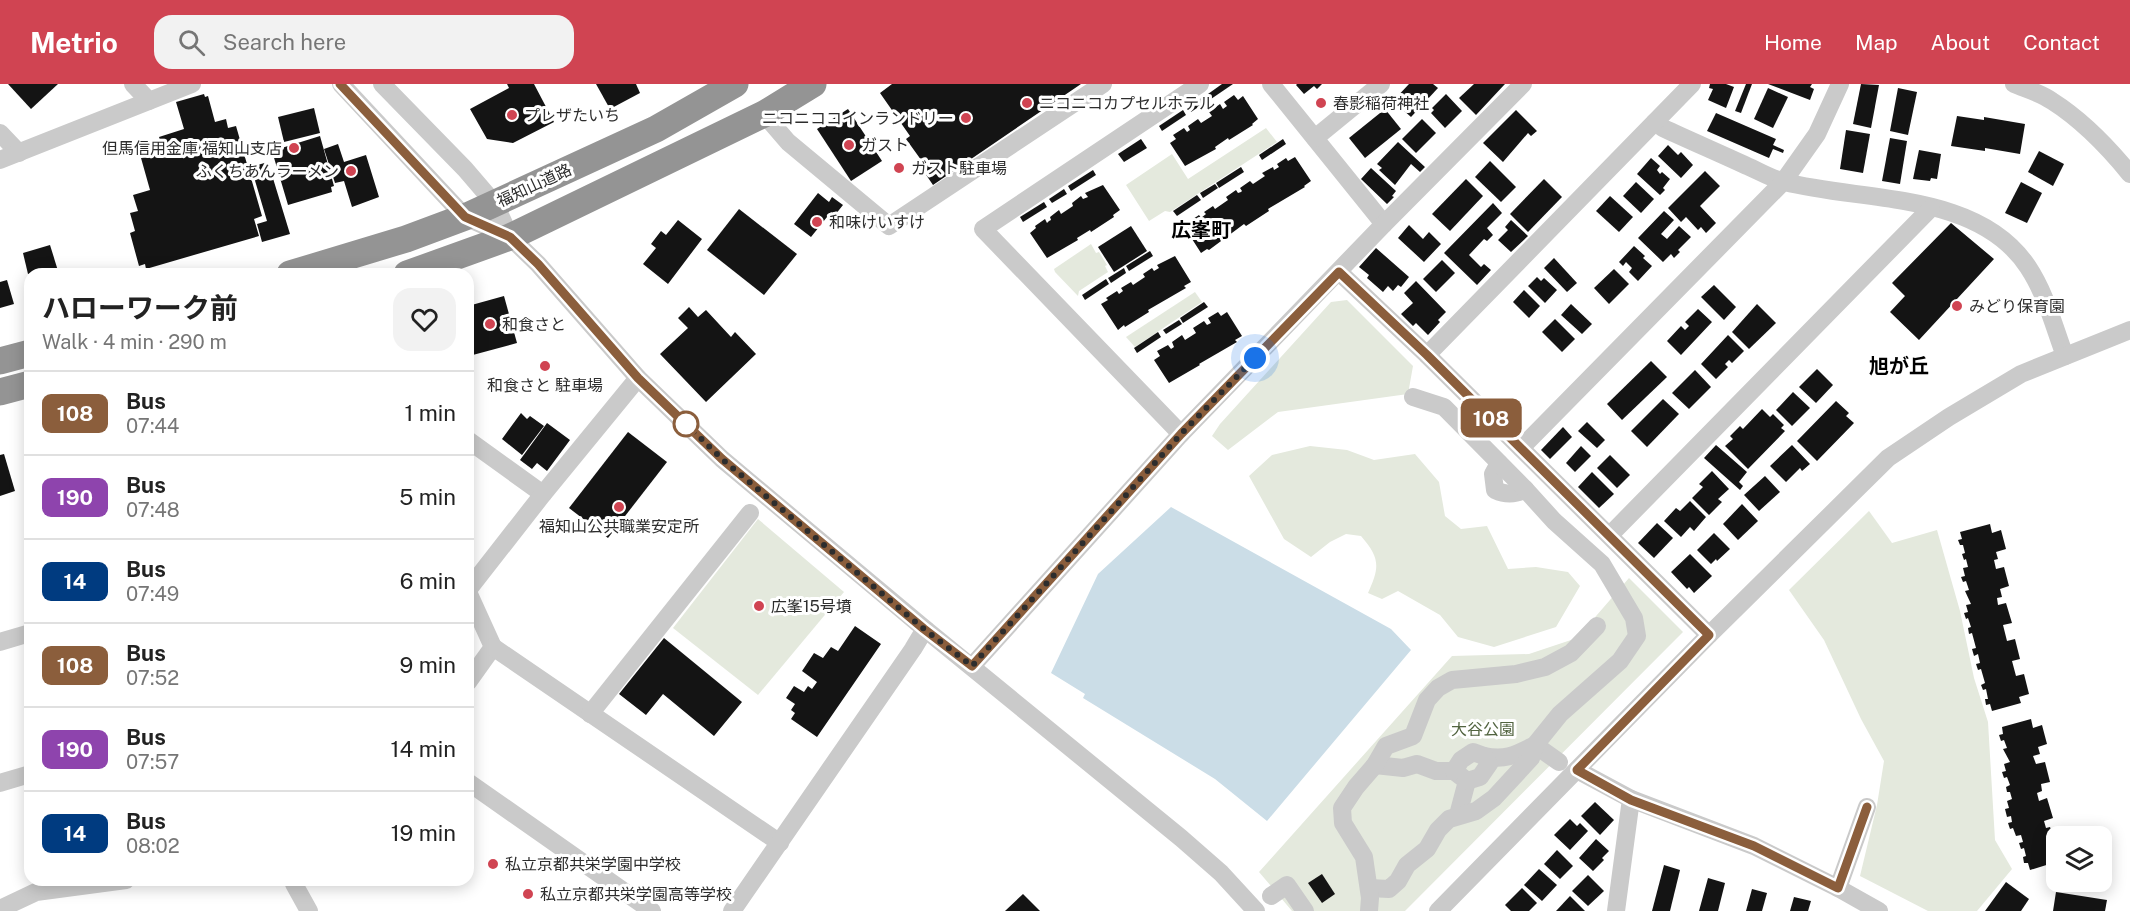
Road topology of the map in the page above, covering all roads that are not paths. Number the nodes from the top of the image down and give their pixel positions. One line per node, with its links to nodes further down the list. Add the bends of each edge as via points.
1 (133, 84): 15 (street)
2 (192, 84): 15 (street)
3 (340, 84): 16 (street)
4 (735, 84): 25 (highway, 福知山道路, via 656,129)
5 (813, 84): 17 (highway)
6 (1103, 84): 17 (street, via 890,226 788,142)
7 (1200, 84): 42 (street, via 984,229)
8 (1271, 84): 20 (street)
9 (1382, 84): 20 (street)
10 (1524, 84): 28 (street)
11 (1692, 84): 18 (street)
12 (1840, 84): 24 (street, via 1817,134)
13 (2014, 84): 23 (street, via 2051,100 2090,131)
14 (384, 85): 16 (street); 25 (street)
15 (149, 101): 21 (street)
16 (357, 102): 27 (street)
17 (764, 114): 29 (highway)
18 (1655, 122): 24 (street); 35 (street)
19 (0, 132): 21 (street)
20 (1315, 138): 28 (street)
21 (20, 153): 22 (street)
22 (0, 160)
23 (2130, 174)
24 (1783, 182): 26 (street); 44 (street)
25 (495, 204): 27 (highway, 福知山道路); 29 (street)
26 (1931, 208): 36 (street, via 1983,225 2013,249 2040,289); 47 (street)
27 (465, 217): 29 (street); 30 (highway, 福知山道路)
28 (1384, 224): 32 (street)
29 (510, 237): 31 (highway); 38 (street)
30 (310, 268)
31 (424, 268)
32 (1339, 272): 35 (street); 42 (street)
33 (2130, 330): 36 (street)
34 (24, 354): 37 (highway)
35 (1427, 355): 44 (street)
36 (2065, 356): 53 (street, via 2000,386 1888,458)
37 (0, 362)
38 (638, 378): 45 (street); 51 (street, via 722,459)
39 (24, 386): 40 (highway)
40 (0, 392)
41 (1413, 397): 60 (street, via 1444,407 1525,489 1560,516 1602,564 1634,618 1637,636 1620,661 1560,714)
42 (1181, 434): 56 (street)
43 (474, 444): 45 (street)
44 (1521, 448): 47 (street)
45 (543, 494): 48 (street)
46 (750, 513): 58 (street)
47 (1610, 535): 53 (street)
48 (474, 583)
49 (474, 604): 55 (street)
50 (1597, 626): 59 (street, via 1571,653 1545,667 1445,684 1427,700 1413,736)
51 (924, 629): 56 (street); 72 (street)
52 (24, 635): 54 (street)
53 (1709, 635): 64 (street)
54 (0, 642)
55 (493, 647): 57 (street); 58 (street)
56 (972, 666): 79 (street, via 1181,837 1221,873)
57 (474, 674)
58 (590, 714): 72 (street)
59 (1402, 740): 62 (street, via 1412,749); 63 (street, via 1386,746)
60 (1535, 745): 61 (street); 66 (street, via 1498,759 1473,752 1461,760); 71 (street, via 1531,758 1494,798 1476,811)
61 (1558, 762)
62 (1417, 764): 63 (street, via 1403,768); 66 (street)
63 (1375, 765): 75 (street, via 1342,808 1343,823 1364,857)
64 (1577, 770): 69 (street); 85 (street)
65 (24, 776): 67 (street)
66 (1461, 776): 71 (street)
67 (0, 783)
68 (474, 786): 81 (street)
69 (1631, 800): 77 (street, via 1754,846); 86 (street)
70 (1867, 807): 77 (street)
71 (1458, 815): 75 (street, via 1438,830 1427,849 1407,865 1389,889)
72 (780, 843): 82 (street)
73 (81, 886): 78 (street, via 36,892)
74 (295, 886): 80 (street)
75 (1369, 888): 84 (street)
76 (1271, 896): 83 (street, via 1287,885)
77 (1843, 898): 87 (street)
78 (0, 908)
79 (1249, 908)
80 (309, 911)
81 (652, 911)
82 (732, 911)
83 (1305, 911)
84 (1369, 911)
85 (1438, 911)
86 (1616, 911)
87 (1879, 911)

